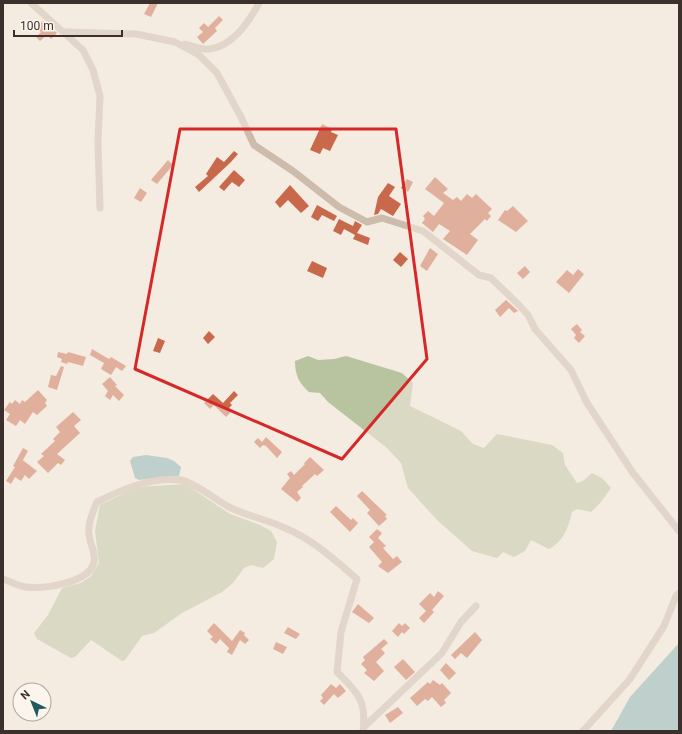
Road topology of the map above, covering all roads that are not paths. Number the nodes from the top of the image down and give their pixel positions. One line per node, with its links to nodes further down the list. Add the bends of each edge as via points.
1 (31, 3): 3 (street)
2 (259, 3): 4 (street, via 240,33 220,46 209,49)
3 (65, 32): 4 (street, via 136,34); 5 (street, via 83,50 93,70 100,96)
4 (175, 42): 6 (street, via 199,55 217,73 254,145 339,207 367,222 382,218 424,231 479,275 491,278 497,283 528,315 535,329 571,370 587,403 633,473)
5 (100, 208)
6 (679, 531)
7 (3, 579): 10 (street, via 29,587 63,584 81,577 91,569 94,562 94,552 88,533 97,502 126,487 144,483 171,479 188,482 232,509 270,521 321,548 357,579 341,632 337,672 358,694 364,713)
8 (679, 593): 11 (street, via 664,626 630,679)
9 (476, 606): 10 (street, via 461,622 442,653)
10 (363, 729)
11 (583, 731)

